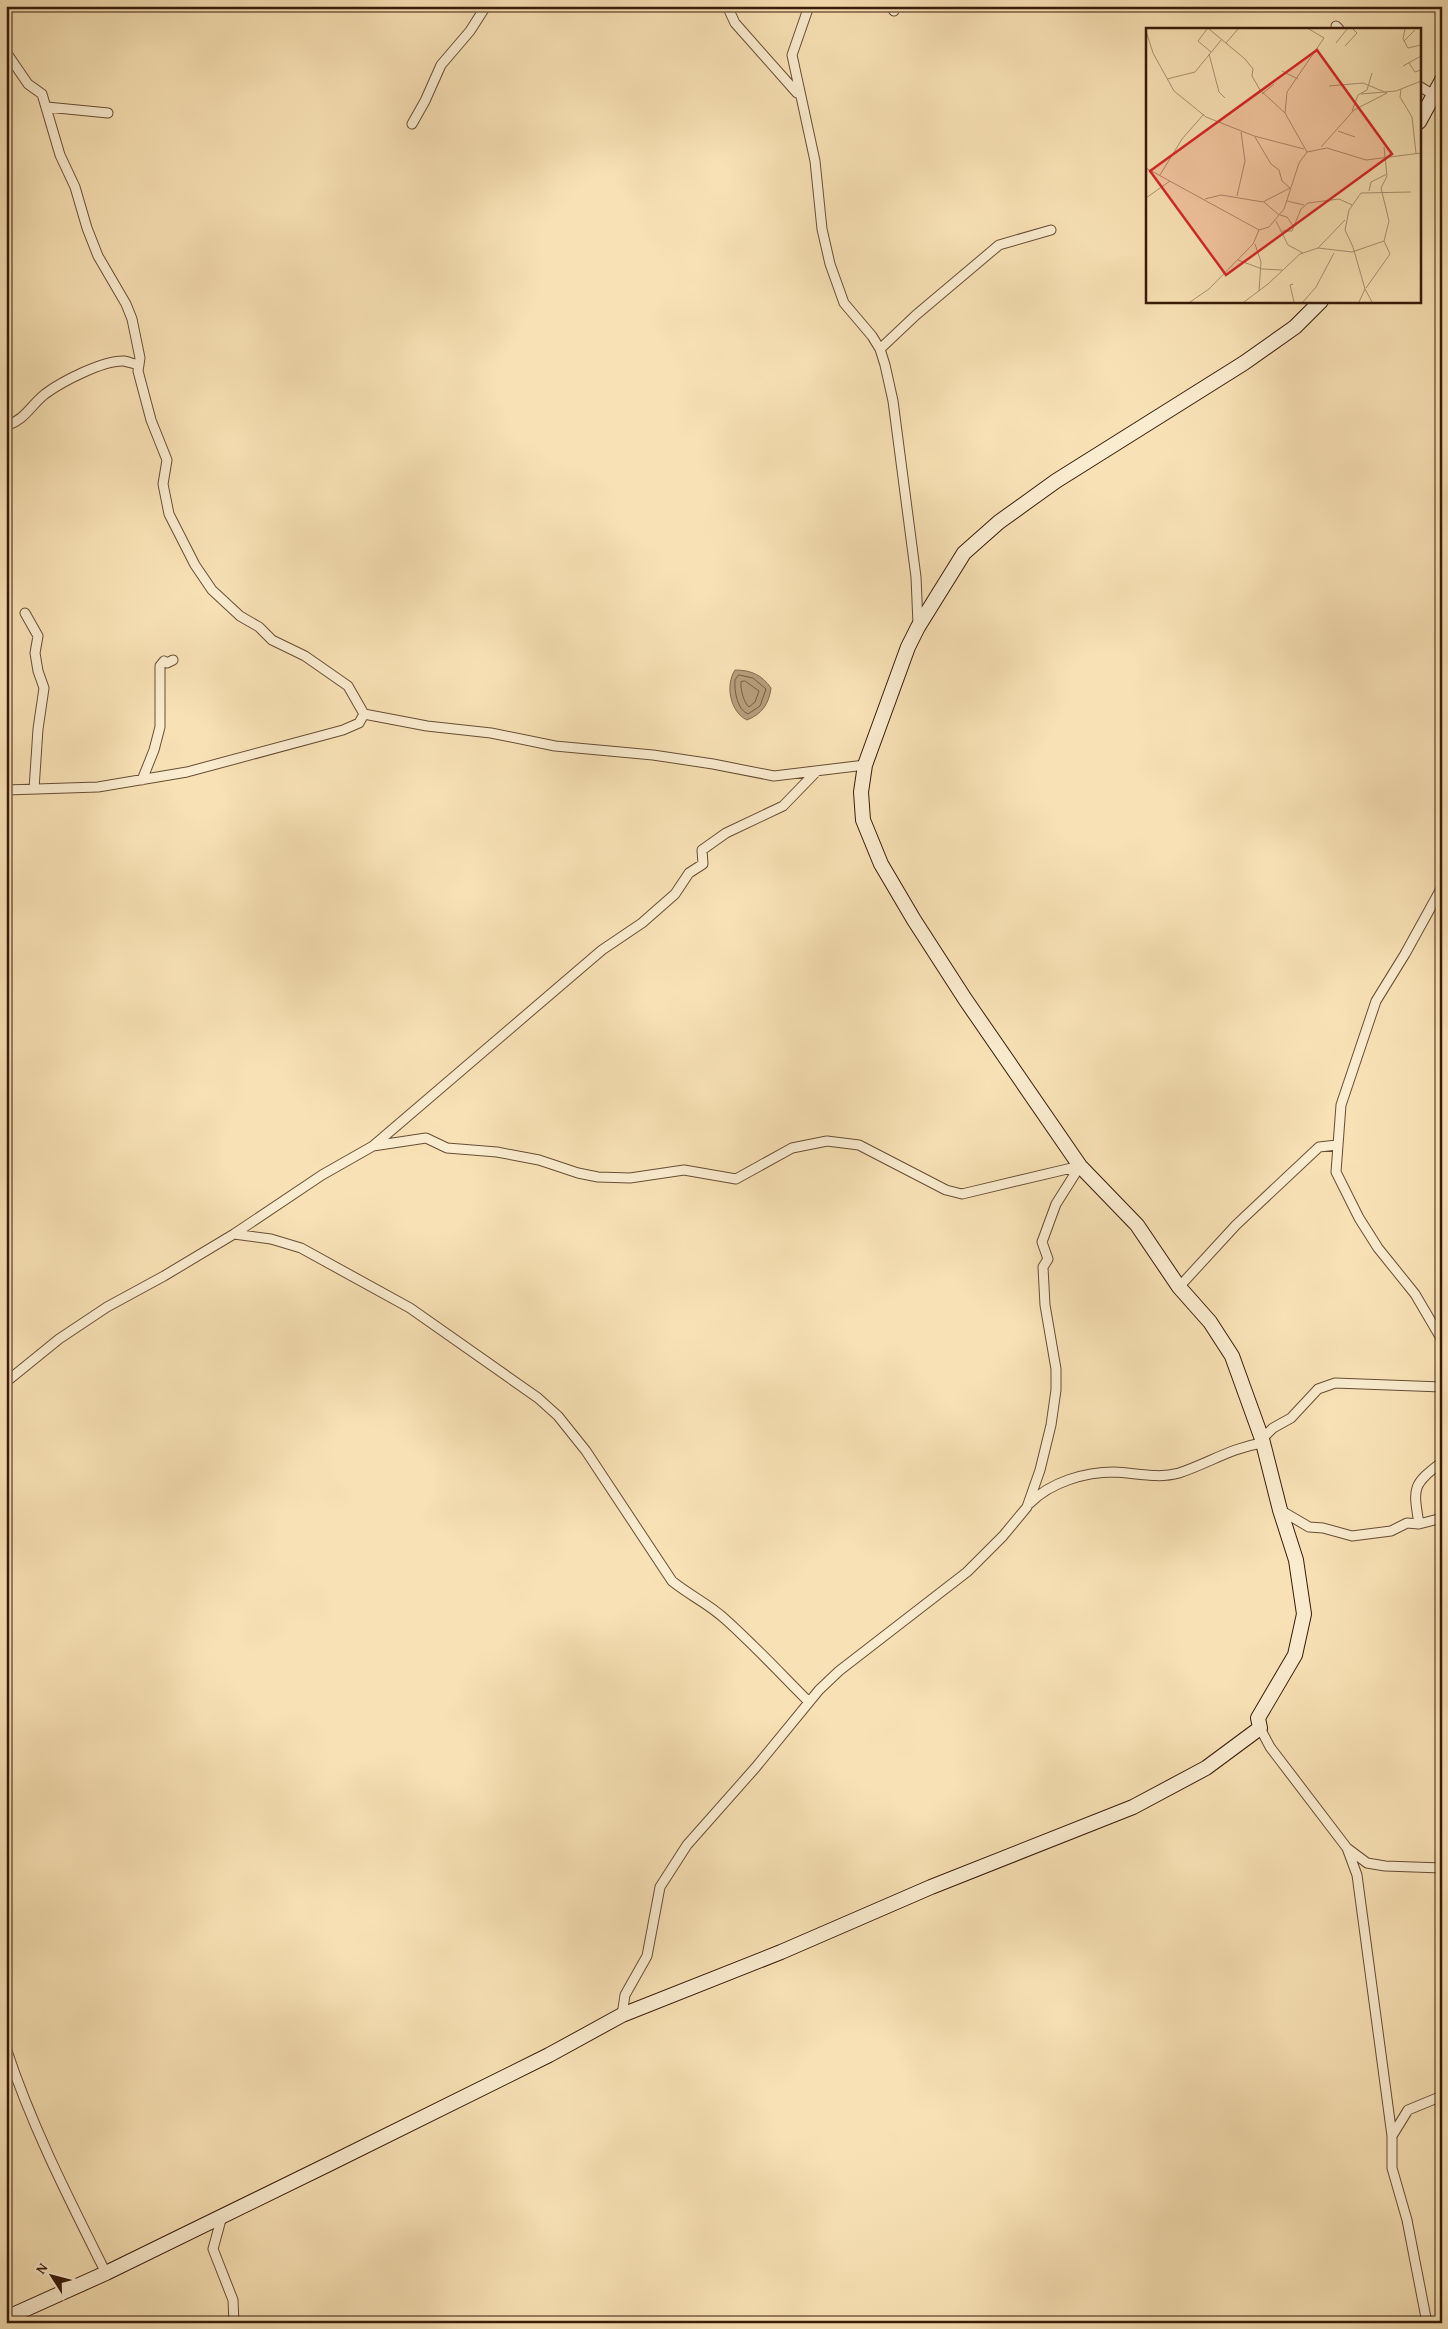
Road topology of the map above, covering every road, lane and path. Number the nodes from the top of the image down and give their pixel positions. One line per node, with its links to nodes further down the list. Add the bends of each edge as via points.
1 (486, 6): 12 (street, via 442,65)
2 (727, 6): 7 (street, via 735,23)
3 (809, 6): 7 (street, via 792,55)
4 (6, 52): 9 (street, via 28,84 42,94)
5 (1442, 80): 8 (street)
6 (1420, 87): 8 (street)
7 (798, 94): 15 (street, via 814,162 822,230 830,264 844,303)
8 (1438, 98): 11 (street)
9 (47, 107): 10 (street); 16 (street, via 60,155 75,187 98,256 132,319)
10 (108, 113)
11 (1420, 121)
12 (412, 124)
13 (1051, 230): 15 (street, via 1000,244)
14 (1320, 302): 19 (street, via 1295,327 1244,363 1056,481 999,522 964,554)
15 (880, 349): 19 (street, via 893,401 916,577)
16 (139, 365): 17 (street, via 124,361 108,363 80,375 45,394 23,418); 21 (street, via 151,420 167,460 163,484 169,514 195,565 212,590 240,616 259,627 272,640 305,656 348,686)
17 (6, 426)
18 (25, 613): 25 (street, via 38,636 35,653 44,688)
19 (918, 627): 22 (street)
20 (173, 660): 24 (street, via 160,666 160,727)
21 (364, 714): 23 (street, via 555,746 653,755 774,776); 24 (street, via 359,723 343,730 187,772)
22 (865, 765): 23 (street); 30 (street, via 861,792 864,820 882,864 965,999)
23 (816, 772): 29 (street, via 784,806 726,833 702,850 702,864 689,873 675,894 642,923 602,950)
24 (142, 780): 25 (street, via 98,787)
25 (34, 789): 26 (street)
26 (6, 790)
27 (1442, 887): 28 (street, via 1376,1001 1341,1105)
28 (1337, 1145): 32 (street, via 1319,1147 1236,1225); 33 (street, via 1336,1172 1348,1198 1378,1248 1415,1294)
29 (373, 1146): 30 (street, via 426,1138 447,1148 497,1152 539,1160 598,1177 630,1178 684,1170 736,1179 792,1148 827,1141 843,1142 859,1145 946,1190 962,1194); 31 (street)
30 (1080, 1166): 32 (street, via 1137,1225); 38 (street, via 1056,1204 1042,1242 1048,1259 1043,1268 1045,1305 1056,1369 1056,1390 1040,1470)
31 (234, 1234): 34 (street, via 107,1307 59,1339); 42 (street, via 272,1239 301,1248 410,1308 538,1398 558,1416 586,1451 672,1580 725,1619)
32 (1179, 1287): 36 (street, via 1210,1322 1232,1356)
33 (1442, 1340)
34 (6, 1382)
35 (1442, 1387): 36 (street, via 1335,1383 1318,1389 1291,1418 1273,1428)
36 (1262, 1441): 38 (street, via 1178,1473 1148,1476 1113,1472 1058,1483 1040,1493); 39 (street)
37 (1442, 1462): 41 (street, via 1420,1479 1414,1495)
38 (1027, 1507): 42 (street, via 966,1572 839,1670)
39 (1280, 1510): 41 (street, via 1309,1527 1352,1536); 43 (street, via 1296,1560 1304,1614 1295,1655 1258,1718)
40 (1442, 1518): 41 (street)
41 (1419, 1524)
42 (809, 1702): 46 (street, via 687,1845 660,1887 647,1956 625,1995)
43 (1260, 1728): 44 (street, via 1270,1747); 46 (street, via 1206,1768 1133,1807)
44 (1347, 1848): 45 (street, via 1367,1863); 49 (street, via 1357,1875)
45 (1442, 1868)
46 (622, 2015): 50 (street, via 549,2055)
47 (6, 2048): 51 (street, via 44,2148)
48 (1442, 2096): 49 (street, via 1408,2110)
49 (1392, 2136): 54 (street, via 1392,2168 1407,2220)
50 (222, 2216): 51 (street); 53 (street, via 213,2249 233,2300)
51 (106, 2273): 52 (street)
52 (6, 2318)
53 (234, 2323)
54 (1427, 2323)

